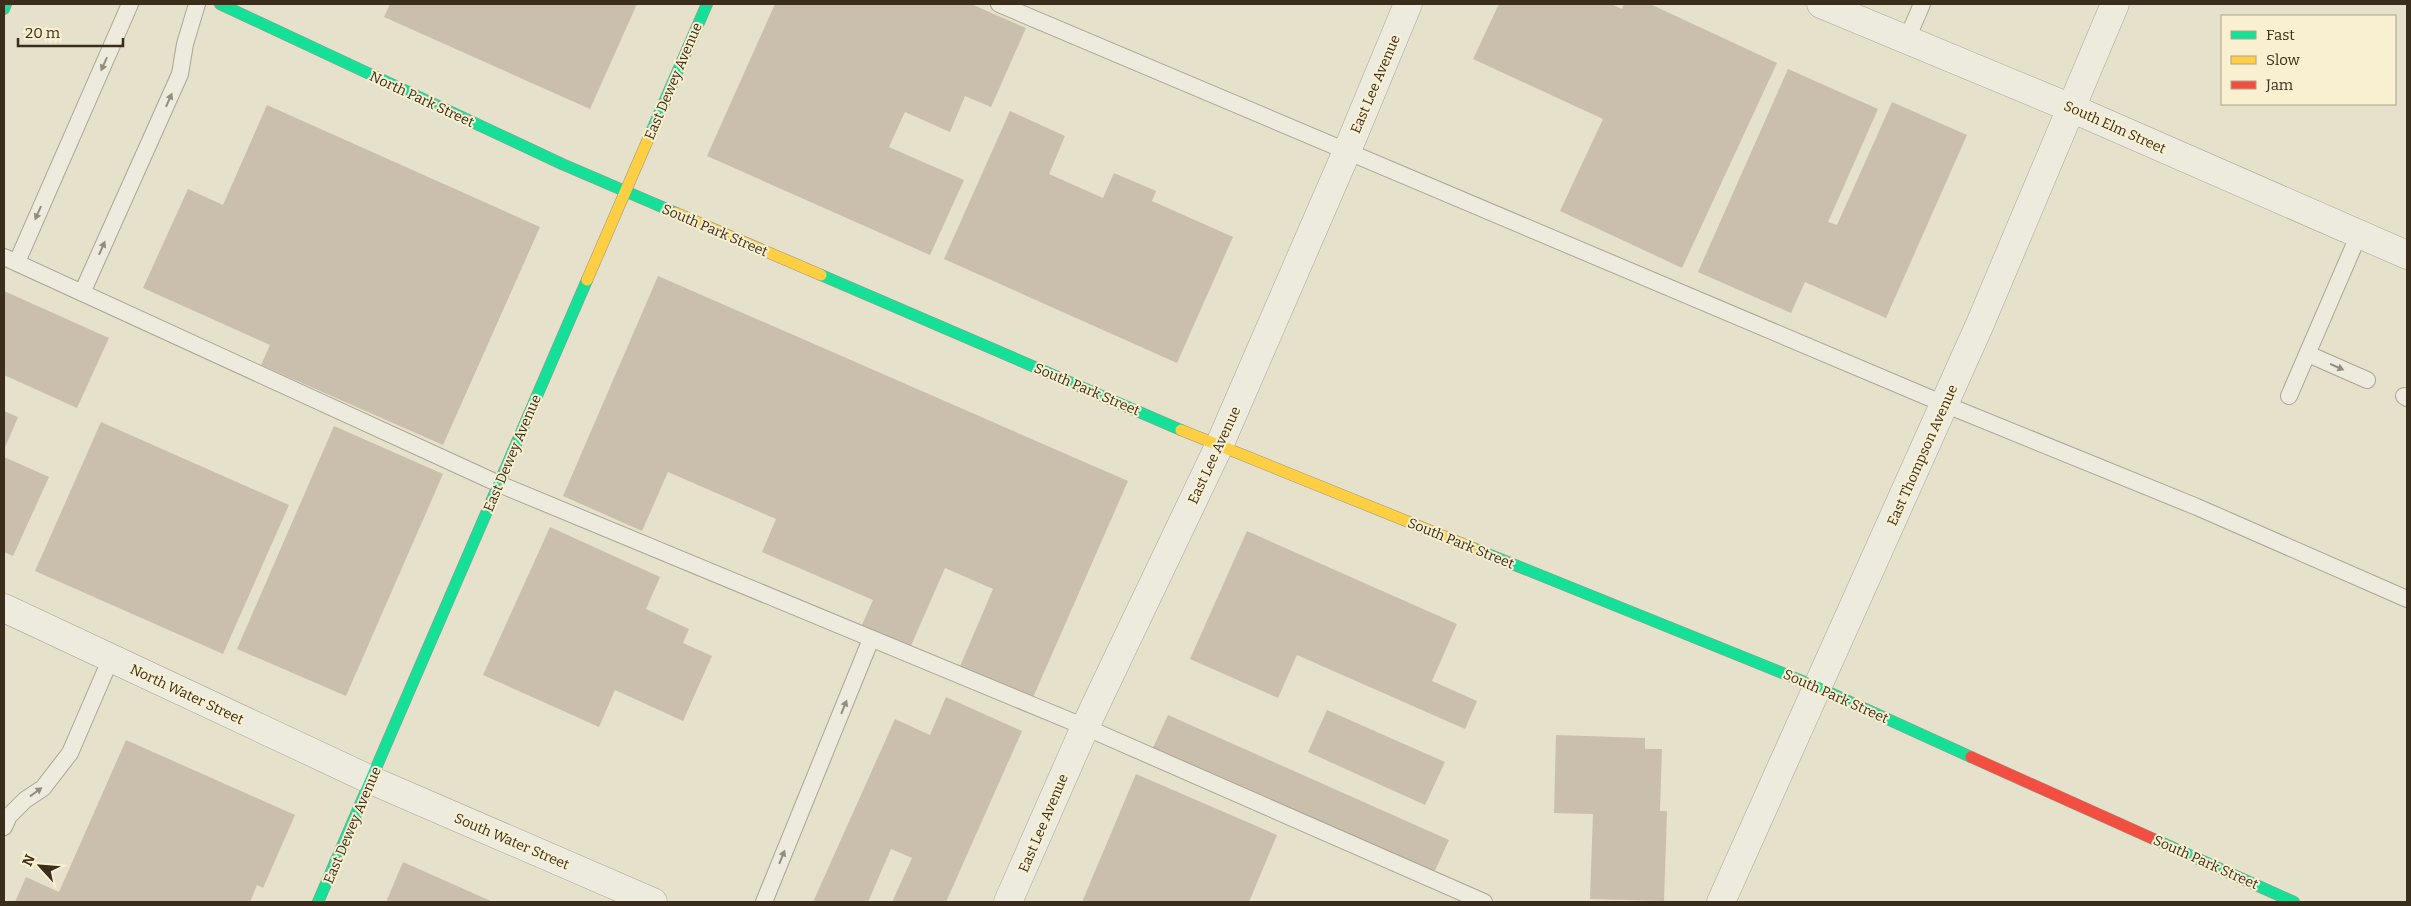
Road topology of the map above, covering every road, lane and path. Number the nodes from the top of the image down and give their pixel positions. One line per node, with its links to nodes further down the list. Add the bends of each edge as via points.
1 (6, 4): 11 (street)
2 (130, 4): 18 (lane, one-way to 18)
3 (197, 4): 19 (lane, one-way to 3, via 180,74)
4 (220, 4): 15 (street, North Park Street)
5 (707, 4): 15 (street, East Dewey Avenue)
6 (999, 4): 14 (lane)
7 (1408, 4): 14 (street, East Lee Avenue)
8 (1821, 4): 12 (street, South Elm Street)
9 (1922, 4): 12 (lane)
10 (2115, 4): 13 (street, East Thompson Avenue)
11 (4, 8)
12 (1907, 39): 13 (street, South Elm Street)
13 (2071, 108): 16 (street, South Elm Street); 23 (street, East Thompson Avenue)
14 (1347, 152): 23 (lane); 24 (street, East Lee Avenue)
15 (626, 191): 24 (street, South Park Street); 25 (street, East Dewey Avenue)
16 (2359, 234): 17 (street, South Elm Street); 20 (lane)
17 (2407, 255)
18 (10, 259): 19 (lane)
19 (82, 292): 25 (lane)
20 (2308, 354): 21 (lane, one-way to 21); 22 (lane)
21 (2367, 380)
22 (2289, 396)
23 (1944, 404): 26 (lane, via 2197,507); 30 (street, East Thompson Avenue)
24 (1219, 446): 30 (street, South Park Street); 31 (street, East Lee Avenue)
25 (499, 484): 28 (lane); 32 (street, East Dewey Avenue)
26 (2407, 599)
27 (6, 615): 29 (street, North Water Street)
28 (871, 639): 31 (lane); 36 (lane, one-way to 28)
29 (111, 658): 32 (street, North Water Street); 33 (lane, one-way to 29, via 8,816 43,788 70,753)
30 (1817, 687): 39 (street, East Thompson Avenue); 40 (street, South Park Street)
31 (1085, 727): 37 (street, East Lee Avenue); 38 (lane)
32 (371, 780): 34 (street, East Dewey Avenue); 35 (street, South Water Street)
33 (4, 828)
34 (318, 902)
35 (653, 902)
36 (764, 902)
37 (1008, 902)
38 (1484, 902)
39 (1721, 902)
40 (2294, 902)

